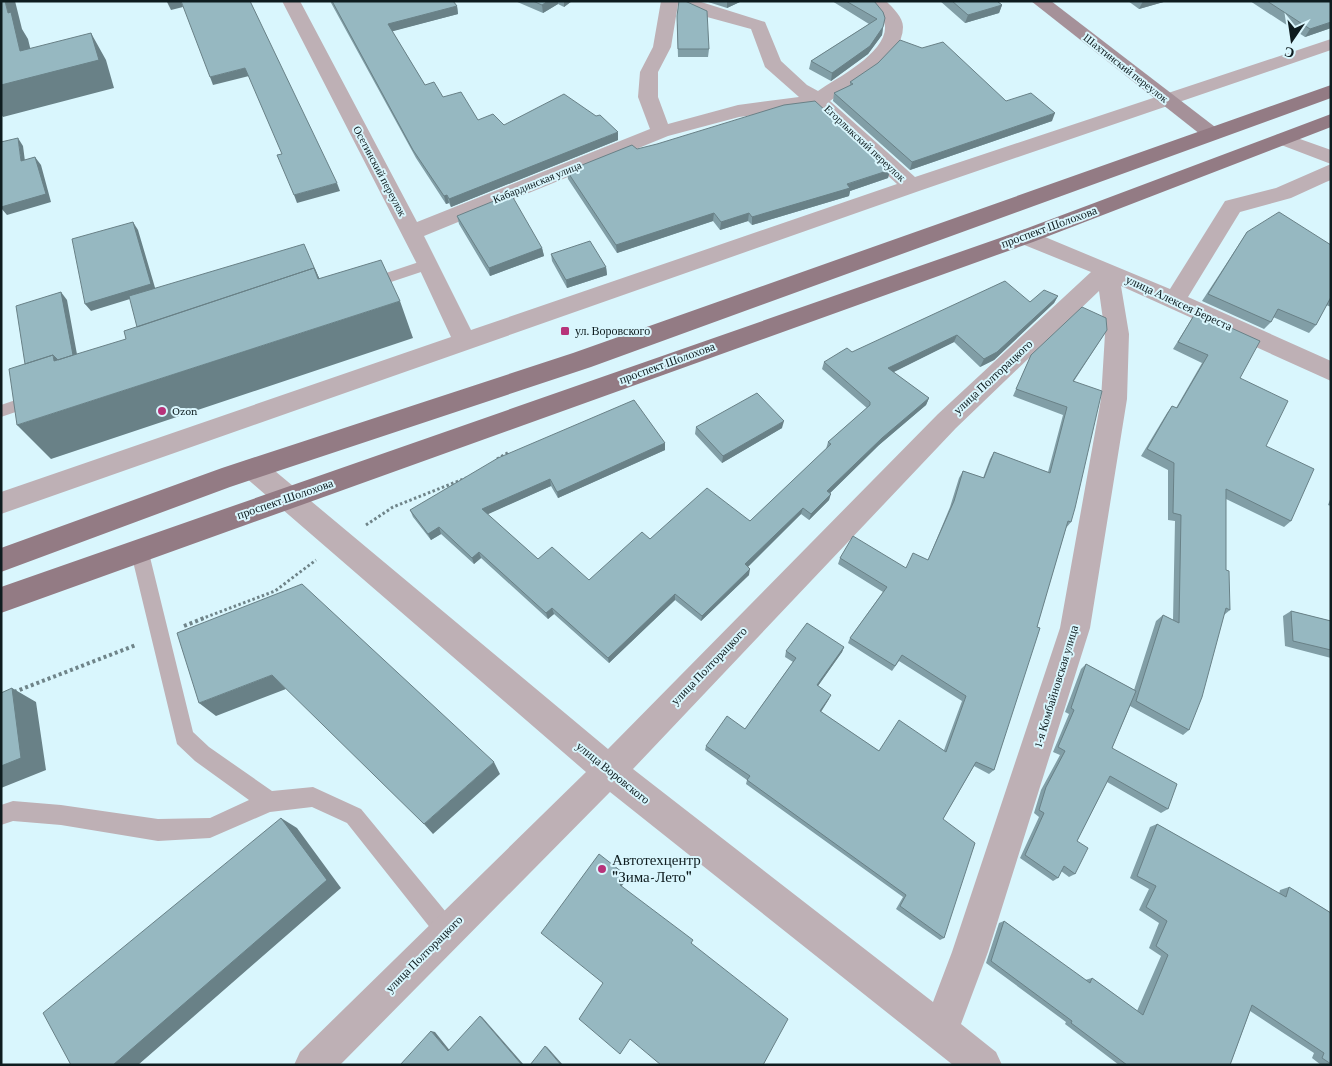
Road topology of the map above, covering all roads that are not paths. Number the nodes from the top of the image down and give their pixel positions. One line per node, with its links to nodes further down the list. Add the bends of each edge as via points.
1 (291, 1): 17 (street, Осетинский переулок)
2 (670, 1): 11 (street, via 662,47 649,72 648,97)
3 (685, 1): 8 (street, Егорлыкский переулок, via 696,9 759,26 772,63 800,89)
4 (876, 1): 8 (street, Егорлыкский переулок, via 888,13 894,26 891,41 881,56)
5 (1040, 1): 9 (street, Шахтинский переулок)
6 (1331, 44): 9 (street)
7 (1331, 91): 12 (main road)
8 (818, 100): 11 (street, Кабардинская улица, via 738,111); 16 (street, Егорлыкский переулок)
9 (1167, 100): 12 (street, Шахтинский переулок); 16 (street)
10 (1331, 120): 13 (main road, проспект Шолохова)
11 (661, 132): 17 (street, Кабардинская улица)
12 (1212, 134): 27 (main road, via 582,360)
13 (1282, 139): 14 (street); 18 (main road, проспект Шолохова)
14 (1331, 157)
15 (1331, 171): 22 (street, via 1302,188 1267,200 1233,206)
16 (912, 186): 23 (street)
17 (412, 232): 19 (street, Осетинский переулок)
18 (1025, 237): 20 (street, улица Алексея Береста); 28 (main road, проспект Шолохова)
19 (428, 264): 21 (lane); 23 (street, Осетинский переулок)
20 (1107, 270): 22 (street, улица Алексея Береста); 33 (street, улица Полторацкого, via 947,421); 37 (street, 1-я Комбайновская улица, via 1117,334 1114,399 1075,628 970,952)
21 (354, 290)
22 (1174, 301): 24 (street, улица Алексея Береста)
23 (465, 342): 29 (street)
24 (1331, 372)
25 (48, 395): 26 (lane)
26 (1, 411)
27 (254, 469): 28 (street, улица Воровского); 31 (main road)
28 (286, 498): 30 (main road, проспект Шолохова); 33 (street, улица Воровского)
29 (1, 503)
30 (139, 549): 32 (main road, проспект Шолохова); 34 (lane, via 184,737 202,754)
31 (1, 560)
32 (1, 600)
33 (609, 771): 36 (street, улица Полторацкого); 37 (street, улица Воровского)
34 (269, 802): 35 (lane, via 210,828 158,830 12,811); 36 (lane, via 313,797 354,816)
35 (1, 815)
36 (447, 931): 38 (street, улица Полторацкого)
37 (940, 1031): 39 (street, улица Воровского)
38 (312, 1065)
39 (982, 1065)

